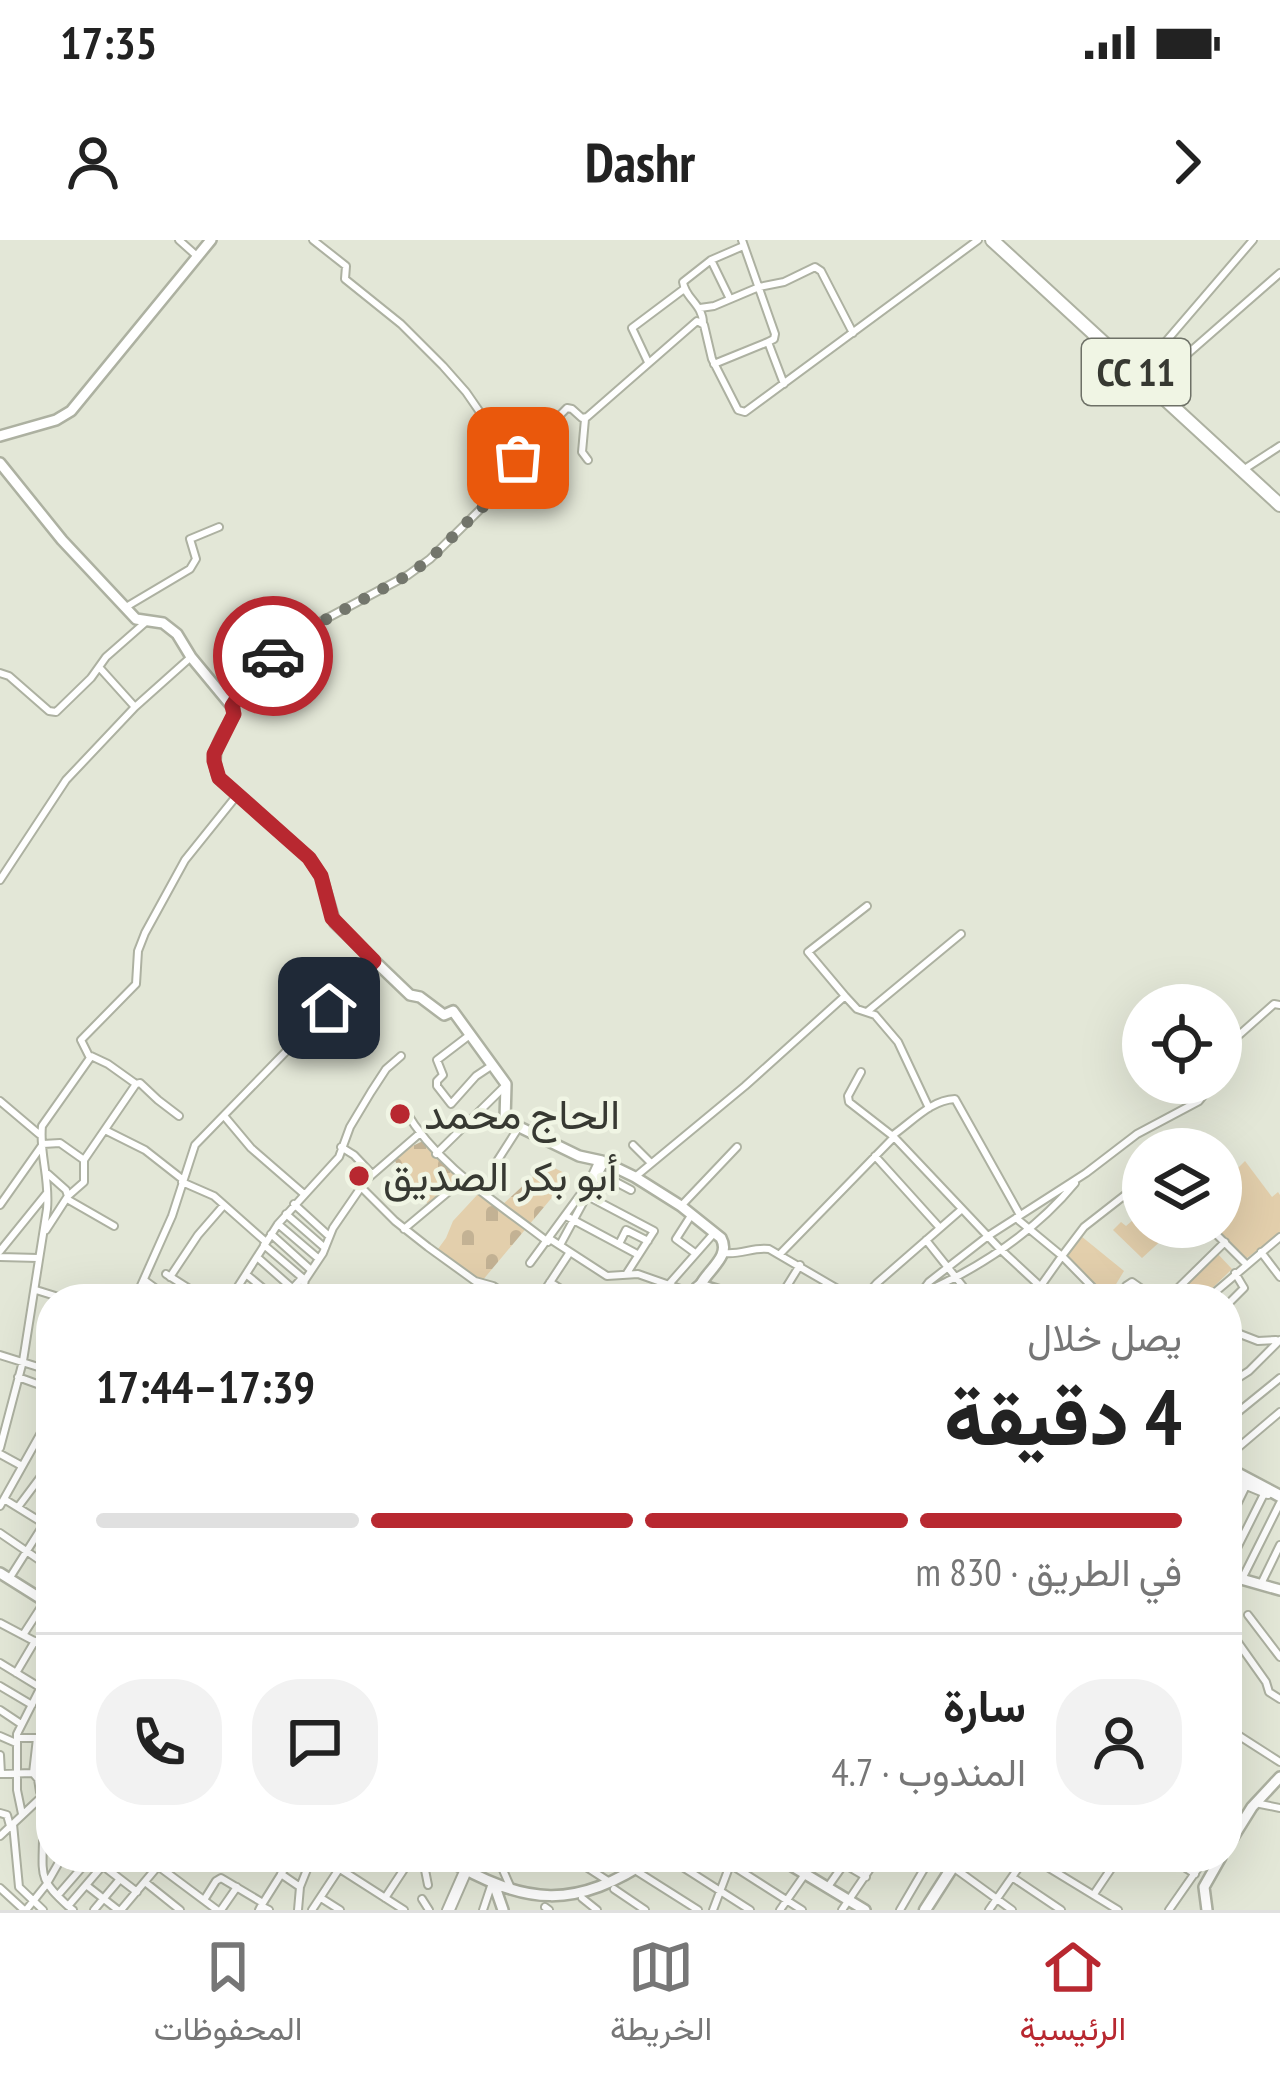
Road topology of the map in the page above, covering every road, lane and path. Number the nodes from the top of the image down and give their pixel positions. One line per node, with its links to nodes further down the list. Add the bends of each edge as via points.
1 (179, 240): 8 (street)
2 (211, 240): 8 (street)
3 (313, 240): 28 (street, via 455,379)
4 (978, 240): 16 (street)
5 (992, 240): 20 (main road, CC 11)
6 (1253, 240): 20 (street)
7 (742, 243): 9 (street); 11 (street)
8 (198, 257): 24 (street, via 71,411)
9 (711, 260): 12 (street, via 685,279); 13 (street)
10 (1280, 273): 22 (street)
11 (759, 287): 13 (street); 16 (street, via 818,268); 17 (street, via 775,334)
12 (685, 289): 14 (street); 18 (street, via 632,328)
13 (730, 299): 14 (street)
14 (700, 308): 15 (street)
15 (703, 323): 18 (street); 19 (street)
16 (853, 333): 21 (street)
17 (768, 342): 19 (street); 21 (street)
18 (648, 362): 23 (street)
19 (714, 364): 21 (street, via 741,412)
20 (1138, 374): 22 (main road, CC 11)
21 (784, 384)
22 (1154, 389): 29 (main road, CC 11)
23 (586, 418): 26 (street); 28 (street, via 567,408)
24 (0, 436)
25 (1280, 446): 29 (street)
26 (588, 460)
27 (0, 463): 32 (street)
28 (515, 463): 37 (street, via 513,477 430,559 297,636 259,668)
29 (1243, 470): 30 (main road, CC 11)
30 (1280, 505)
31 (219, 527): 32 (street, via 190,539 190,569)
32 (126, 607): 33 (street)
33 (147, 622): 34 (street, via 171,628); 35 (street)
34 (191, 657): 37 (street); 38 (street)
35 (98, 667): 36 (street, via 54,712); 38 (street)
36 (0, 673)
37 (232, 706): 39 (street, via 214,761)
38 (135, 707): 40 (street, via 66,780)
39 (238, 794): 43 (street, via 309,858 332,918); 50 (street, via 166,895 138,951 136,983 81,1040)
40 (0, 880)
41 (868, 906): 44 (street, via 808,952)
42 (961, 934): 46 (street)
43 (374, 961): 48 (street, via 410,995 444,1015 453,1011); 60 (street)
44 (845, 996): 46 (street); 73 (street)
45 (1280, 1005): 47 (street)
46 (868, 1011): 57 (street, via 898,1042)
47 (1242, 1032)
48 (470, 1034): 51 (street); 51 (street, via 437,1060 443,1075 436,1086 451,1104)
49 (401, 1056): 67 (street, via 384,1070)
50 (91, 1057): 53 (street); 65 (street, via 48,1115)
51 (493, 1065): 54 (street)
52 (861, 1072): 64 (street, via 848,1100)
53 (136, 1084): 59 (street); 62 (street)
54 (506, 1084): 61 (street, via 504,1118); 69 (street)
55 (0, 1102): 65 (street)
56 (1193, 1104): 79 (street)
57 (929, 1108): 64 (street); 97 (street, via 958,1101)
58 (405, 1110): 63 (street)
59 (179, 1116)
60 (224, 1116): 81 (street, via 193,1148); 85 (street)
61 (519, 1127): 72 (street); 74 (street)
62 (105, 1130): 71 (street); 81 (street)
63 (419, 1133): 69 (street); 77 (street)
64 (893, 1136): 70 (street); 93 (street)
65 (42, 1139): 71 (street); 76 (street); 90 (street)
66 (633, 1145): 73 (street)
67 (341, 1147): 77 (street); 85 (street)
68 (737, 1147): 92 (street)
69 (436, 1154): 80 (street)
70 (875, 1156): 103 (street); 126 (street)
71 (85, 1160): 88 (street, via 84,1182)
72 (602, 1161): 75 (street); 78 (street); 86 (street)
73 (650, 1162): 78 (street)
74 (494, 1166)
75 (598, 1173): 84 (street); 86 (street)
76 (48, 1174): 83 (street); 88 (street)
77 (372, 1174): 82 (street)
78 (634, 1177): 92 (street)
79 (1081, 1177): 97 (street); 104 (street)
80 (465, 1178): 102 (street); 113 (street)
81 (183, 1181): 91 (street); 142 (street)
82 (362, 1188): 102 (street); 108 (street)
83 (49, 1190): 107 (street); 125 (street)
84 (632, 1190)
85 (304, 1194): 89 (street)
86 (585, 1195): 96 (street); 98 (street); 99 (street)
87 (1122, 1197): 128 (street)
88 (67, 1198): 101 (street); 107 (street)
89 (294, 1204): 94 (street); 108 (street)
90 (0, 1205)
91 (224, 1205): 112 (street); 148 (street, via 168,1275)
92 (681, 1206): 95 (street)
93 (962, 1209): 103 (street); 109 (street)
94 (286, 1214): 100 (street); 117 (street)
95 (692, 1214): 105 (street); 123 (street, via 676,1239)
96 (566, 1216): 98 (street); 113 (street)
97 (1018, 1216): 104 (street); 109 (street)
98 (575, 1221): 115 (street); 116 (street)
99 (640, 1223): 106 (street); 114 (street, via 654,1232)
100 (278, 1224): 112 (street); 131 (street)
101 (114, 1226)
102 (404, 1228): 153 (street)
103 (940, 1228): 111 (street)
104 (1028, 1230): 120 (street); 128 (street)
105 (716, 1232): 123 (street); 124 (street)
106 (633, 1233): 114 (street); 115 (street, via 626,1230)
107 (43, 1234): 130 (street)
108 (329, 1236): 117 (street)
109 (988, 1236): 120 (street); 135 (street)
110 (1280, 1237): 122 (street)
111 (926, 1240): 135 (street); 159 (street)
112 (267, 1241): 129 (street); 136 (street); 143 (street)
113 (549, 1241): 116 (street); 132 (street)
114 (648, 1241): 127 (street)
115 (620, 1244): 127 (street)
116 (560, 1246): 121 (street)
117 (325, 1248): 131 (street)
118 (1219, 1248): 166 (street)
119 (1231, 1248): 133 (street)
120 (1000, 1249): 140 (street); 163 (street)
121 (570, 1252): 139 (street, via 607,1276); 144 (street)
122 (1262, 1252): 133 (street); 141 (street)
123 (695, 1253): 155 (street)
124 (724, 1253): 126 (street); 156 (street)
125 (0, 1254): 130 (street)
126 (780, 1254): 134 (street)
127 (638, 1255): 139 (street)
128 (1062, 1256): 164 (street); 165 (street)
129 (257, 1257): 138 (street); 151 (street)
130 (39, 1258): 145 (street)
131 (319, 1259): 136 (street)
132 (530, 1263)
133 (1246, 1264): 137 (street)
134 (800, 1265): 157 (street); 158 (street)
135 (948, 1267): 140 (street); 160 (street)
136 (311, 1270): 143 (street)
137 (1235, 1273): 167 (street); 168 (street)
138 (246, 1274): 149 (street); 150 (street)
139 (627, 1274): 155 (street)
140 (956, 1277): 161 (street); 162 (street)
141 (1280, 1277)
142 (144, 1280): 146 (street); 147 (street)
143 (304, 1282): 152 (street)
144 (550, 1282): 154 (street)
145 (37, 1284)
146 (142, 1284)
147 (149, 1284)
148 (183, 1284)
149 (240, 1284)
150 (260, 1284)
151 (287, 1284)
152 (300, 1284)
153 (486, 1284)
154 (553, 1284)
155 (670, 1284)
156 (704, 1284)
157 (788, 1284)
158 (837, 1284)
159 (877, 1284)
160 (927, 1284)
161 (943, 1284)
162 (961, 1284)
163 (1032, 1284)
164 (1044, 1284)
165 (1089, 1284)
166 (1182, 1284)
167 (1225, 1284)
168 (1242, 1284)
169 (36, 1290): 173 (street)
170 (1242, 1335): 171 (street)
171 (1280, 1340): 175 (street)
172 (0, 1357): 173 (street)
173 (23, 1361): 174 (street); 176 (street)
174 (36, 1366)
175 (1242, 1375)
176 (18, 1378): 178 (street); 181 (street)
177 (1280, 1378): 179 (street)
178 (36, 1384)
179 (1242, 1409)
180 (1280, 1412): 186 (street)
181 (3, 1425): 184 (street)
182 (36, 1441): 183 (street)
183 (32, 1448): 185 (street); 187 (street)
184 (0, 1451): 187 (street)
185 (36, 1451)
186 (1242, 1454)
187 (22, 1466): 194 (street)
188 (1242, 1478): 192 (main road)
189 (36, 1482): 195 (street)
190 (1242, 1483): 191 (street)
191 (1246, 1486): 192 (street); 193 (street)
192 (1277, 1493): 200 (street); 204 (street)
193 (1242, 1494)
194 (2, 1503): 195 (street)
195 (18, 1507): 196 (street)
196 (36, 1519)
197 (0, 1533): 201 (street)
198 (36, 1539): 201 (street)
199 (1280, 1545): 205 (street)
200 (1242, 1548)
201 (26, 1551): 202 (street); 203 (street)
202 (36, 1558)
203 (4, 1576): 207 (street)
204 (1242, 1579): 205 (street)
205 (1261, 1584): 206 (street)
206 (1280, 1589)
207 (36, 1596)
208 (1248, 1615): 214 (street)
209 (36, 1618): 211 (street)
210 (0, 1623): 211 (street)
211 (23, 1635): 212 (street)
212 (34, 1641): 216 (street)
213 (1242, 1648): 220 (street)
214 (1280, 1657)
215 (0, 1663): 216 (street)
216 (16, 1673): 218 (street)
217 (0, 1686): 221 (street)
218 (36, 1687)
219 (36, 1698): 221 (street)
220 (1280, 1700)
221 (32, 1705): 223 (street)
222 (0, 1711): 223 (street)
223 (21, 1724): 227 (street)
224 (0, 1736): 227 (street)
225 (1242, 1738): 230 (street)
226 (36, 1739): 227 (street)
227 (16, 1741): 229 (street)
228 (1, 1755): 229 (street); 233 (street)
229 (16, 1755): 234 (street)
230 (1280, 1762)
231 (36, 1764): 232 (street)
232 (33, 1773): 234 (street); 235 (street)
233 (1, 1774): 234 (street)
234 (16, 1775): 241 (street)
235 (36, 1777)
236 (1280, 1777): 238 (street)
237 (36, 1801): 241 (street)
238 (1255, 1803): 239 (street); 242 (street)
239 (1280, 1808)
240 (0, 1813): 243 (street)
241 (22, 1814): 243 (street)
242 (1242, 1823)
243 (12, 1825): 244 (street); 295 (street)
244 (0, 1836)
245 (43, 1872): 290 (street)
246 (52, 1872): 290 (street)
247 (54, 1872): 288 (street)
248 (78, 1872): 288 (street)
249 (96, 1872): 291 (street)
250 (111, 1872): 286 (street)
251 (154, 1872): 287 (street)
252 (166, 1872): 310 (street)
253 (306, 1872): 297 (street)
254 (337, 1872): 306 (street)
255 (346, 1872): 307 (street)
256 (402, 1872): 307 (street)
257 (426, 1872): 292 (street)
258 (467, 1872): 331 (street)
259 (478, 1872): 289 (street)
260 (482, 1872): 293 (street)
261 (504, 1872): 293 (street)
262 (593, 1872): 294 (street)
263 (631, 1872): 294 (street)
264 (638, 1872): 294 (street); 336 (street)
265 (691, 1872): 300 (street)
266 (728, 1872): 300 (street)
267 (747, 1872): 312 (street)
268 (798, 1872): 283 (street)
269 (806, 1872): 283 (street)
270 (838, 1872): 299 (street)
271 (858, 1872): 284 (street)
272 (869, 1872): 284 (street)
273 (923, 1872): 341 (street)
274 (953, 1872): 342 (main road)
275 (970, 1872): 309 (street)
276 (1016, 1872): 285 (street)
277 (1054, 1872): 302 (street)
278 (1109, 1872): 302 (street)
279 (1192, 1872): 282 (street)
280 (1212, 1872): 319 (street, via 1204,1887)
281 (281, 1874): 297 (street); 315 (street)
282 (1195, 1874): 347 (street)
283 (803, 1875): 299 (street); 312 (street); 316 (street)
284 (866, 1877): 316 (street)
285 (1012, 1877): 309 (street); 345 (street)
286 (120, 1879): 301 (street); 305 (street)
287 (145, 1882): 301 (street); 324 (street)
288 (68, 1883): 303 (street)
289 (493, 1883): 318 (street); 332 (street); 333 (street)
290 (46, 1885): 303 (street); 313 (street)
291 (86, 1885): 305 (street); 317 (street)
292 (428, 1885)
293 (510, 1886): 311 (street)
294 (613, 1886): 311 (street); 335 (street)
295 (20, 1887): 304 (street); 313 (street)
296 (237, 1887): 310 (street, via 219,1878); 315 (street); 325 (street)
297 (300, 1887): 326 (street)
298 (0, 1888): 304 (street)
299 (827, 1888): 316 (street)
300 (721, 1891): 337 (street); 338 (street)
301 (137, 1892): 314 (street)
302 (1093, 1895): 346 (street)
303 (57, 1896): 317 (street)
304 (10, 1897): 320 (street)
305 (104, 1898): 322 (street); 323 (street)
306 (321, 1898): 327 (street); 328 (street)
307 (386, 1898): 329 (street)
308 (422, 1899): 330 (street)
309 (996, 1899): 343 (street); 344 (street)
310 (204, 1900): 325 (street)
311 (584, 1900): 318 (street); 334 (street)
312 (786, 1900): 339 (street); 340 (street)
313 (33, 1901): 320 (street); 321 (street)
314 (129, 1906): 323 (street)
315 (263, 1907)
316 (852, 1907)
317 (69, 1908)
318 (545, 1908)
319 (1210, 1909)
320 (25, 1910)
321 (43, 1910)
322 (94, 1910)
323 (119, 1910)
324 (180, 1910)
325 (219, 1910)
326 (298, 1910)
327 (312, 1910)
328 (340, 1910)
329 (404, 1910)
330 (429, 1910)
331 (448, 1910)
332 (483, 1910)
333 (503, 1910)
334 (597, 1910)
335 (645, 1910)
336 (698, 1910)
337 (713, 1910)
338 (750, 1910)
339 (780, 1910)
340 (802, 1910)
341 (901, 1910)
342 (928, 1910)
343 (989, 1910)
344 (1012, 1910)
345 (1060, 1910)
346 (1118, 1910)
347 (1169, 1910)

